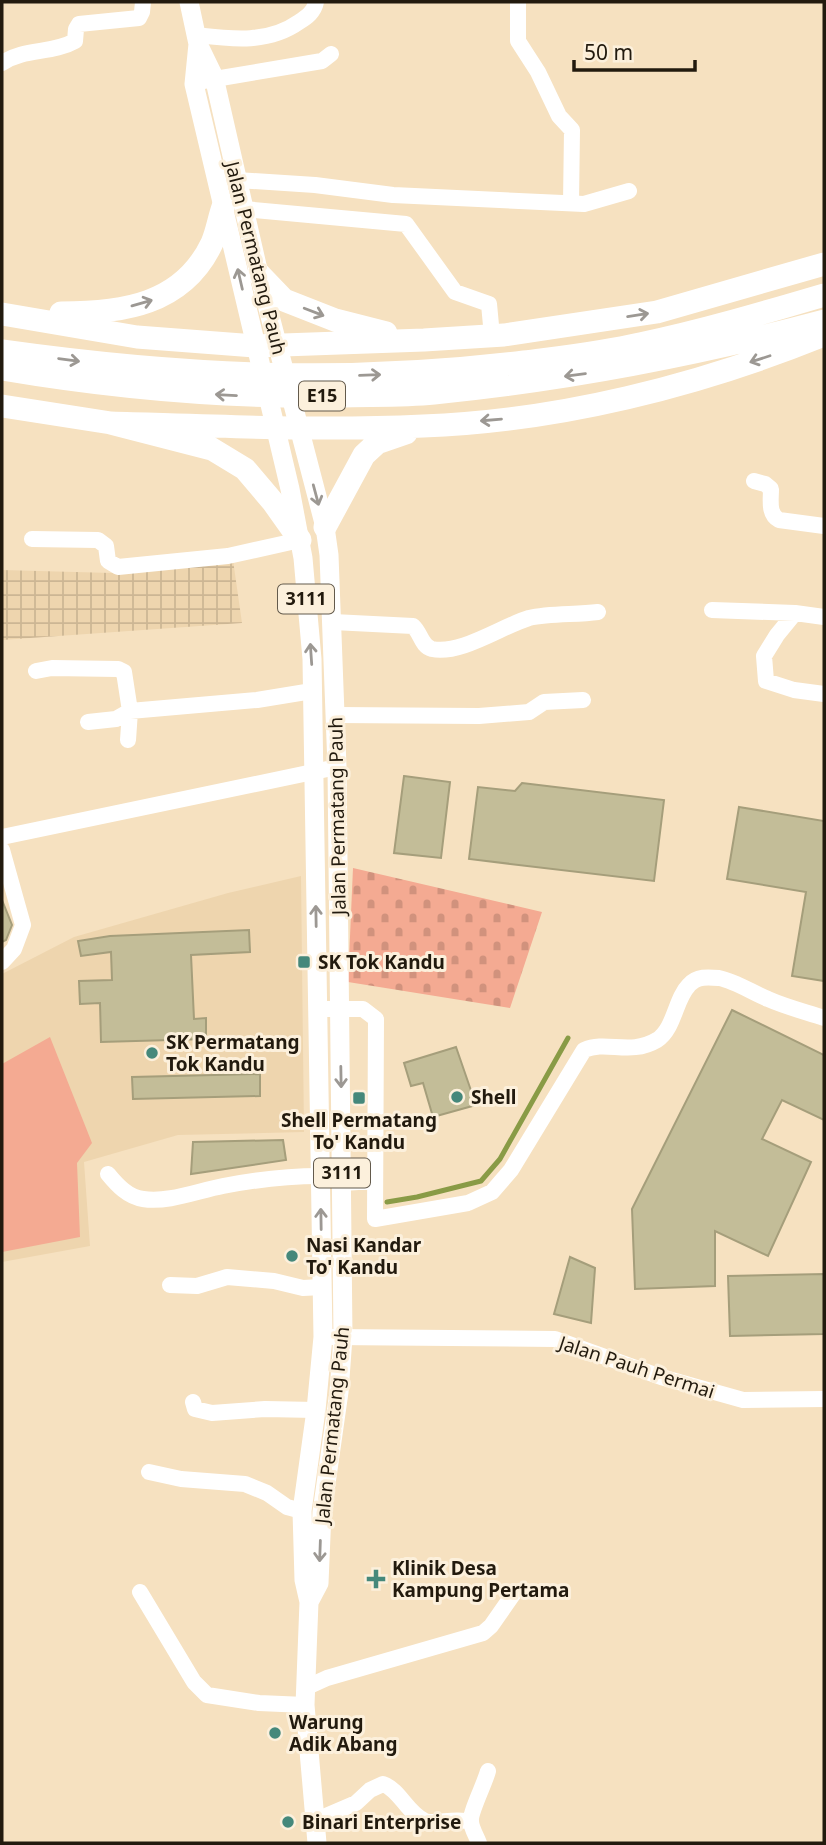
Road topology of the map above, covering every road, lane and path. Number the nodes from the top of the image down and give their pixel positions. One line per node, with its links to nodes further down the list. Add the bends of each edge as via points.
1 (142, 2): 7 (street, via 139,18 79,24 75,41 65,47 27,52)
2 (189, 2): 5 (main road, Jalan Permatang Pauh / 3111)
3 (316, 2): 5 (street, via 309,16 290,29 257,39)
4 (518, 2): 12 (street, via 518,41 559,116 572,130)
5 (197, 40): 8 (main road, Jalan Permatang Pauh / 3111); 9 (main road, Jalan Permatang Pauh / 3111)
6 (331, 54): 8 (street, via 323,61)
7 (2, 63)
8 (214, 77): 9 (street); 10 (main road, Jalan Permatang Pauh / 3111)
9 (194, 84): 13 (main road, Jalan Permatang Pauh / 3111)
10 (237, 180): 12 (street, via 393,195); 13 (main road, Jalan Permatang Pauh / 3111)
11 (629, 191): 12 (street, via 584,204)
12 (571, 203)
13 (233, 208): 15 (main road, Jalan Permatang Pauh / 3111); 17 (highway, one-way to 13, via 99,313 149,303 186,280); 20 (street, via 406,224 455,292 489,304); 22 (main road, Jalan Permatang Pauh / 3111, one-way to 13)
14 (824, 264): 20 (highway, one-way to 14, via 657,312)
15 (259, 274): 21 (highway, one-way to 21, via 284,300 369,330); 22 (main road, Jalan Permatang Pauh / 3111)
16 (824, 295): 24 (highway, E15)
17 (2, 313): 22 (highway, via 137,337)
18 (824, 321): 24 (highway, E15, via 772,335)
19 (824, 335): 28 (highway, one-way to 28, via 644,393 568,410)
20 (492, 336): 21 (highway)
21 (424, 340): 22 (highway)
22 (266, 346): 29 (main road, Jalan Permatang Pauh / 3111); 30 (main road, Jalan Permatang Pauh / 3111)
23 (2, 351): 24 (highway, E15, one-way to 24, via 100,365 298,377 427,373 565,356)
24 (640, 354): 25 (highway, E15, one-way to 25, via 597,372 432,393 233,396 63,380)
25 (2, 369)
26 (2, 405): 27 (highway)
27 (111, 423): 29 (highway); 35 (highway, via 212,449 246,469)
28 (425, 426): 30 (highway); 33 (highway, via 377,443 364,455)
29 (277, 428): 30 (highway); 35 (main road, Jalan Permatang Pauh / 3111)
30 (300, 428): 33 (main road, Jalan Permatang Pauh / 3111, one-way to 33)
31 (754, 481): 32 (street, via 771,489 773,517)
32 (824, 526)
33 (325, 527): 40 (main road, Jalan Permatang Pauh / 3111)
34 (32, 539): 35 (street, via 98,540 106,546 107,561 118,567 228,556)
35 (300, 540): 42 (main road, Jalan Permatang Pauh / 3111, one-way to 35)
36 (712, 610): 38 (street)
37 (598, 612): 40 (street, via 531,618 474,642 441,650 429,649 413,625)
38 (795, 613): 39 (street); 43 (street, via 764,656 766,681)
39 (824, 617)
40 (333, 622): 46 (main road, Jalan Permatang Pauh / 3111)
41 (36, 671): 45 (street, via 118,669 127,679)
42 (312, 691): 45 (street); 50 (main road, Jalan Permatang Pauh / 3111)
43 (824, 694)
44 (583, 700): 46 (street, via 544,702 529,712 479,716)
45 (130, 711): 47 (street, via 116,719); 48 (street)
46 (335, 715): 49 (main road, Jalan Permatang Pauh / 3111)
47 (88, 722)
48 (128, 740)
49 (337, 767): 50 (street); 55 (main road, Jalan Permatang Pauh / 3111)
50 (314, 772): 51 (street); 54 (main road, Jalan Permatang Pauh / 3111, one-way to 50)
51 (2, 837)
52 (2, 850): 53 (street, via 23,925 14,949)
53 (2, 962)
54 (317, 1009): 55 (street); 58 (main road, Jalan Permatang Pauh / 3111)
55 (340, 1009): 59 (street, via 363,1009 376,1019); 60 (main road, Jalan Permatang Pauh / 3111, one-way to 60)
56 (824, 1018): 59 (street, via 721,978 698,978 687,986 659,1038 642,1046 584,1050 511,1170 492,1192 468,1203 374,1219)
57 (108, 1174): 58 (street, via 119,1188 139,1199 157,1200)
58 (320, 1175): 62 (main road, Jalan Permatang Pauh / 3111, one-way to 58)
59 (374, 1181): 60 (street)
60 (342, 1183): 63 (main road, Jalan Permatang Pauh / 3111)
61 (170, 1285): 62 (street, via 197,1286 227,1277)
62 (322, 1287): 63 (main road, Jalan Permatang Pauh / 3111)
63 (333, 1337): 64 (street, Jalan Pauh Permai, via 555,1339 743,1400); 66 (main road, Jalan Permatang Pauh / 3111); 71 (main road, Jalan Permatang Pauh / 3111, one-way to 71, via 339,1392 322,1512 319,1583)
64 (824, 1399)
65 (193, 1402): 66 (street, via 195,1409 212,1413)
66 (316, 1410): 68 (main road, Jalan Permatang Pauh / 3111)
67 (149, 1472): 68 (street, via 245,1484)
68 (302, 1511): 71 (main road, Jalan Permatang Pauh / 3111)
69 (140, 1592): 72 (street, via 194,1682 207,1695 259,1703)
70 (514, 1593): 72 (street, via 483,1633 327,1678)
71 (309, 1602): 72 (main road, Jalan Permatang Pauh / 3111)
72 (305, 1697): 74 (main road, Jalan Permatang Pauh / 3111)
73 (488, 1771): 75 (street)
74 (314, 1821): 75 (street, via 356,1803 383,1784 426,1821); 76 (main road, Jalan Permatang Pauh / 3111)
75 (471, 1822): 77 (street)
76 (317, 1843)
77 (479, 1843)

